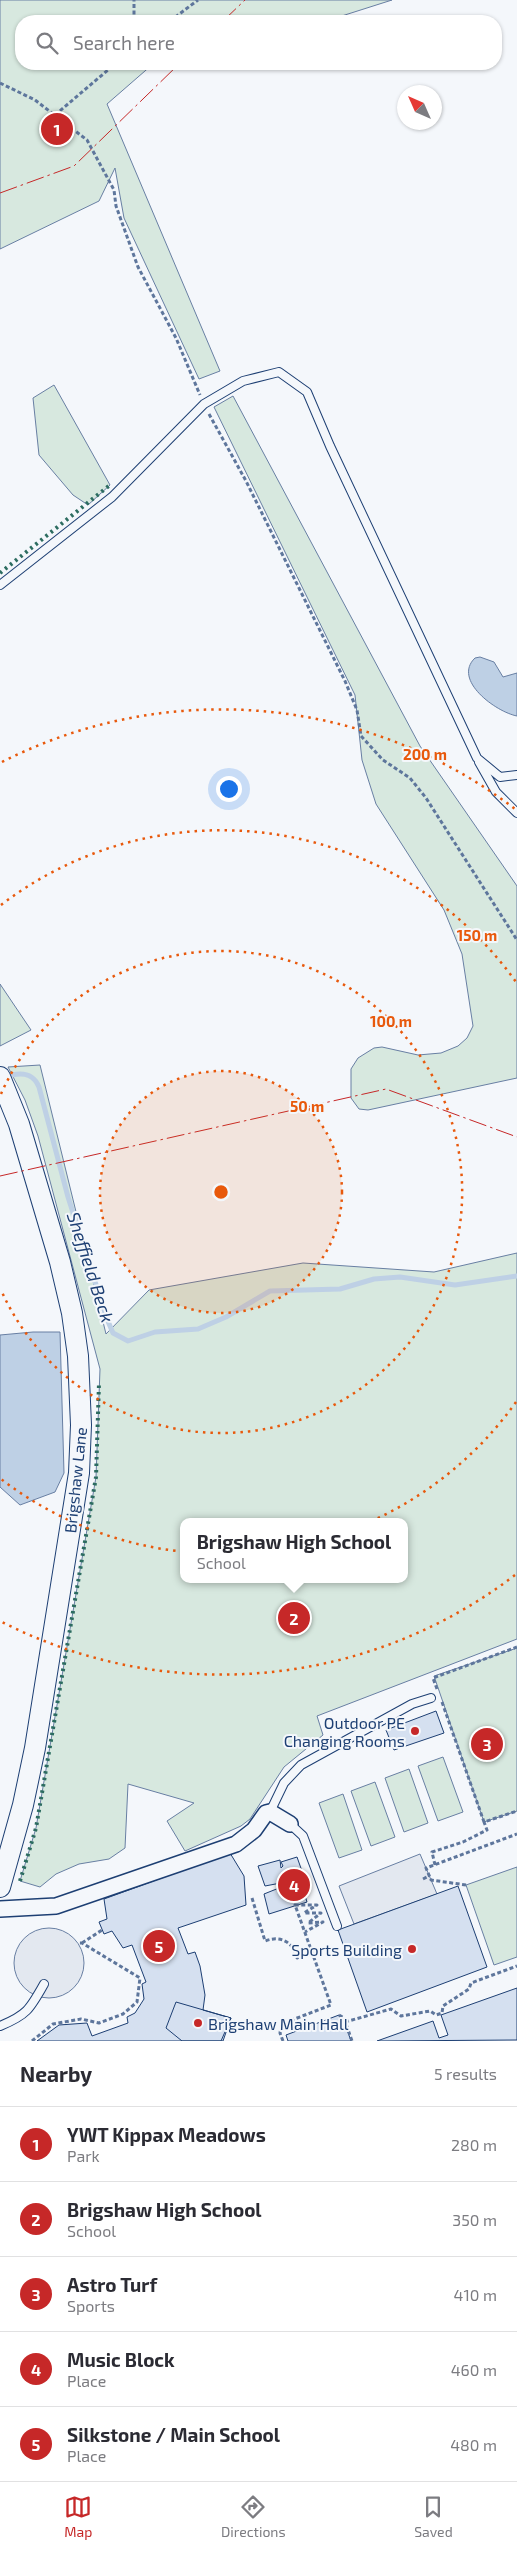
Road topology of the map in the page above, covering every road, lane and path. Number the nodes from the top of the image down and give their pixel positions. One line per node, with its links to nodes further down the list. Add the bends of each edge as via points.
1 (134, 0): 3 (path)
2 (198, 0): 4 (path)
3 (134, 15)
4 (178, 15)
5 (109, 70): 7 (path)
6 (0, 82): 7 (path, via 36,100)
7 (55, 115): 8 (path, via 87,140 102,165 114,190 116,206 138,267 176,338)
8 (204, 404): 9 (lane, via 112,497); 10 (lane, via 243,381 279,372 307,392); 13 (path, via 345,681 357,710 361,736 383,760 410,778 426,798)
9 (0, 585)
10 (477, 758): 11 (lane, via 500,777); 12 (lane, via 496,792)
11 (517, 775)
12 (517, 813)
13 (517, 940)
14 (0, 1077): 26 (street, Brigshaw Lane, via 19,1124 60,1262 78,1356 82,1425 79,1473 35,1748)
15 (517, 1647): 19 (path, via 433,1678)
16 (430, 1698): 18 (lane, via 412,1704 301,1765 284,1783)
17 (517, 1811): 19 (path)
18 (270, 1812): 20 (street); 28 (street, via 236,1844 56,1906)
19 (484, 1822): 22 (path, via 487,1830 432,1852)
20 (290, 1824): 29 (lane, via 303,1836)
21 (517, 1834): 22 (path)
22 (435, 1864): 23 (path, via 426,1868)
23 (429, 1876): 24 (path); 25 (path, via 431,1880)
24 (423, 1879)
25 (466, 1885)
26 (0, 1887)
27 (252, 1898): 32 (path, via 265,1941 279,1938 287,1941 297,1958)
28 (0, 1909)
29 (337, 1926)
30 (102, 1930): 38 (path, via 80,1943 140,1978 137,2002 123,2014 99,2024 81,2019 53,2024)
31 (305, 1932): 31 (path, via 296,1905 317,1905 304,1913 321,1913 308,1923 323,1922); 32 (path)
32 (312, 1952): 39 (path, via 331,2005 281,2027)
33 (517, 1966): 36 (path, via 471,1983 469,1989 443,2006 442,2013 436,2015 430,2011 401,2016 391,2009)
34 (44, 1984): 37 (lane, via 20,2018)
35 (339, 2015): 36 (path)
36 (345, 2022): 40 (path)
37 (0, 2026)
38 (32, 2041)
39 (282, 2041)
40 (352, 2041)

